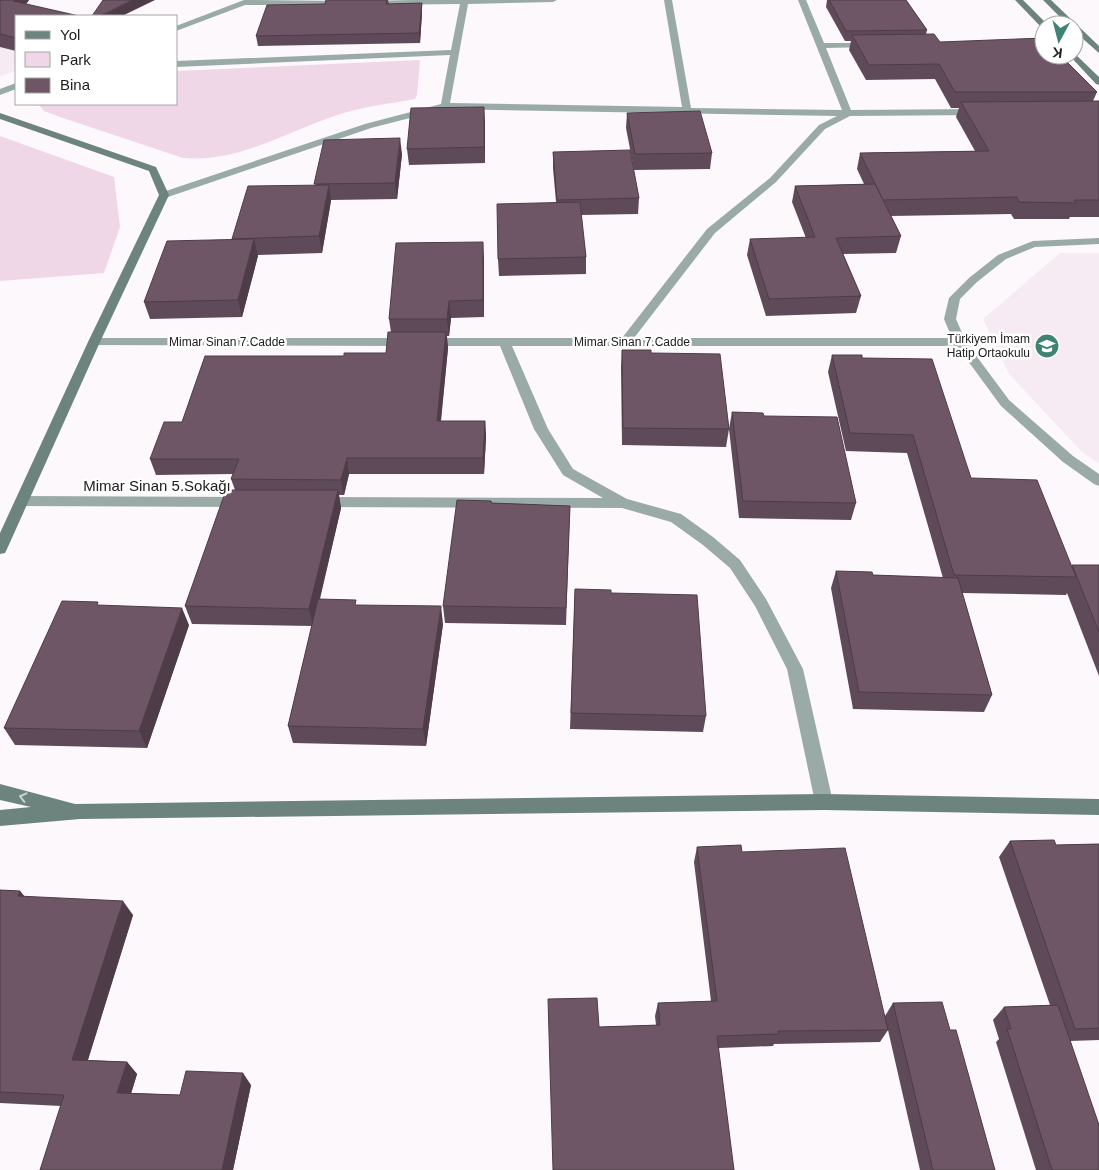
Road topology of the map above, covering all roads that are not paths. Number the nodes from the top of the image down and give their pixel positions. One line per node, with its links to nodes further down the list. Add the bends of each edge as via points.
1 (553, 0): 7 (street)
2 (668, 0): 22 (street)
3 (802, 0): 13 (street)
4 (1020, 0): 8 (street)
5 (1047, 0): 9 (street)
6 (249, 2): 7 (street); 10 (street)
7 (464, 2): 15 (street)
8 (1034, 15)
9 (1062, 15)
10 (178, 28)
11 (1084, 37): 14 (street)
12 (878, 45): 13 (street)
13 (821, 46): 24 (street)
14 (1099, 51)
15 (456, 52): 16 (street); 21 (street)
16 (178, 64)
17 (1083, 65): 18 (street)
18 (1099, 82)
19 (15, 86): 20 (street)
20 (0, 92)
21 (445, 106): 22 (street); 26 (street, via 368,126)
22 (688, 110): 24 (street)
23 (993, 112): 24 (street)
24 (848, 113): 30 (street, via 822,127 773,180 711,231)
25 (0, 116): 26 (street, via 153,169)
26 (164, 195): 28 (street)
27 (1099, 241): 31 (street, via 1033,244 1002,258 955,298 950,319)
28 (94, 342): 29 (street, Mimar Sinan 7.Cadde); 33 (street)
29 (504, 342): 30 (street, Mimar Sinan 7.Cadde); 36 (street, via 541,429 568,472)
30 (625, 342): 31 (street, Mimar Sinan 7.Cadde)
31 (960, 342): 32 (street, via 1005,404 1068,459)
32 (1099, 481)
33 (22, 501): 34 (street, Mimar Sinan 5.Sokağı); 37 (street)
34 (252, 502)
35 (312, 502): 36 (street)
36 (622, 503): 39 (street, via 676,518 735,564 761,603 795,669)
37 (0, 549)
38 (0, 792): 41 (street, one-way to 38)
39 (824, 802): 40 (street); 41 (street)
40 (1099, 807)
41 (80, 811): 42 (street)
42 (0, 818)

